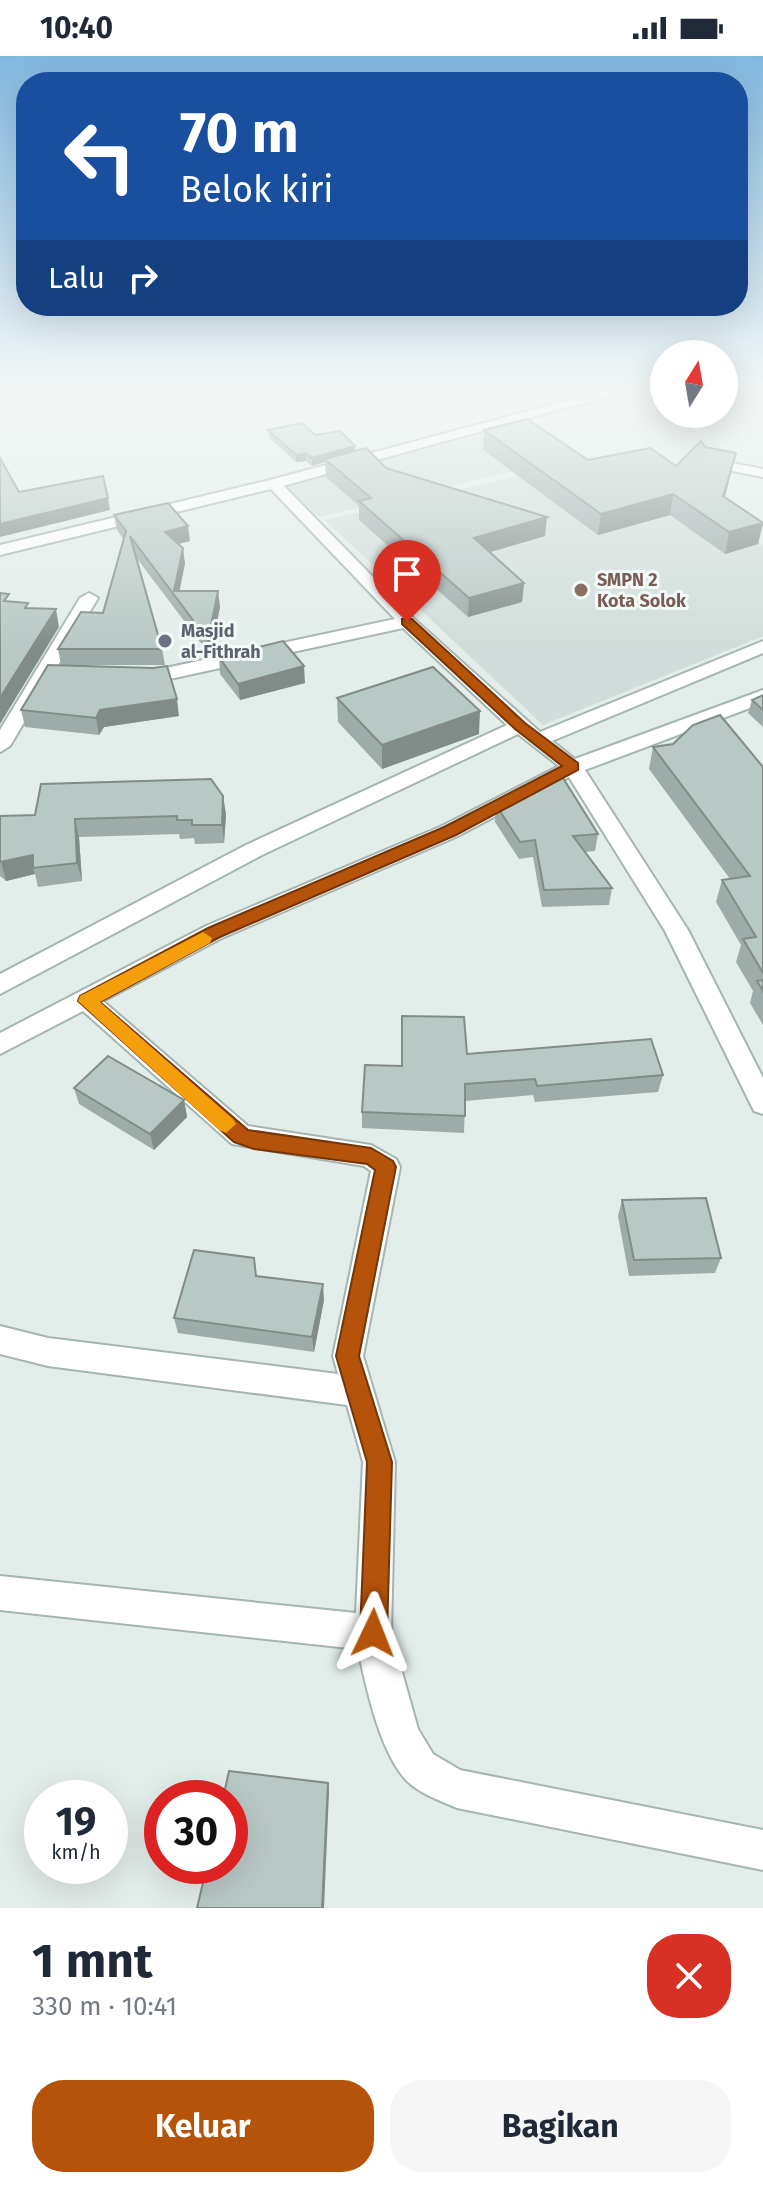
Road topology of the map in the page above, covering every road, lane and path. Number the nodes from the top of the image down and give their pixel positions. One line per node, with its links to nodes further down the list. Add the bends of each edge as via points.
1 (298, 477): 2 (street)
2 (274, 484): 3 (street); 5 (street)
3 (0, 550)
4 (89, 598): 11 (street, via 52,673)
5 (407, 622): 7 (street, via 156,676); 9 (street)
6 (763, 646): 10 (street)
7 (118, 676)
8 (763, 696): 12 (street)
9 (520, 726): 10 (street); 13 (street, via 254,850)
10 (538, 740): 12 (street)
11 (0, 746)
12 (573, 767): 14 (street, via 450,831 214,932); 16 (street, via 676,930)
13 (0, 985)
14 (87, 1001): 15 (street); 18 (street, via 241,1136 371,1156 386,1167 349,1340 348,1356)
15 (0, 1044)
16 (763, 1104)
17 (0, 1340): 18 (street, via 48,1352)
18 (359, 1392): 20 (street, via 379,1462)
19 (0, 1593): 20 (street)
20 (373, 1633): 21 (street, via 408,1750 418,1767 435,1778 457,1789)
21 (763, 1850)

